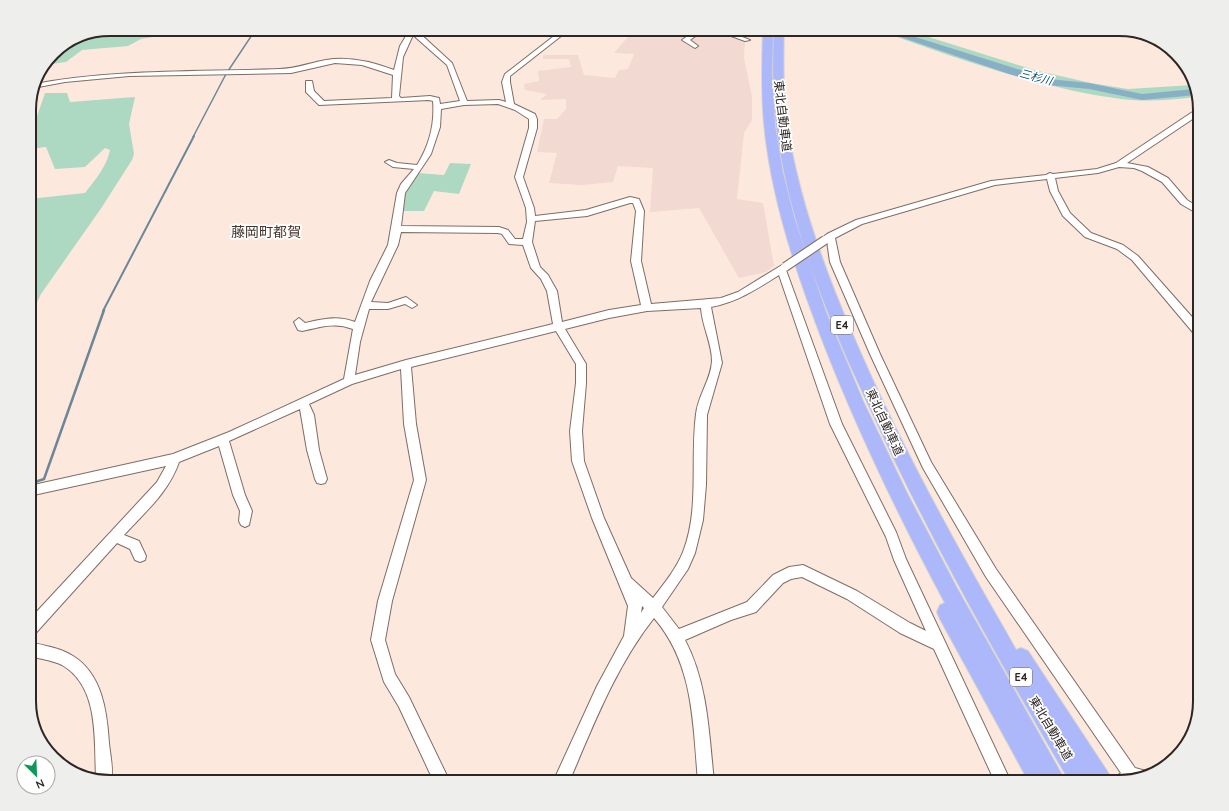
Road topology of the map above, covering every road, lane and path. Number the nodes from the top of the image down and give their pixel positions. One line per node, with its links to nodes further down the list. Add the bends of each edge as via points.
1 (408, 36): 10 (street, via 398,62)
2 (419, 36): 14 (street, via 450,64)
3 (558, 36): 15 (street, via 507,75)
4 (691, 36): 9 (street, via 684,40)
5 (735, 36): 8 (street)
6 (768, 36): 39 (highway, 東北自動車道 / E4, via 766,100 774,157 784,200 814,299)
7 (779, 36): 47 (highway, 東北自動車道 / E4, via 778,77 782,125 811,244 865,380 906,468)
8 (747, 40)
9 (695, 46)
10 (397, 74): 12 (street, via 382,68 334,61 292,71 137,73 70,79); 13 (street, via 395,97)
11 (309, 83): 13 (street, via 310,92 322,103)
12 (41, 85)
13 (398, 100): 16 (street, via 430,98 436,100)
14 (464, 103): 15 (street); 16 (street)
15 (510, 104): 23 (street, via 532,116 534,122 519,177 530,208)
16 (438, 107): 20 (street, via 430,147)
17 (1193, 116): 19 (street)
18 (390, 162): 20 (street)
19 (1119, 165): 21 (street, via 1098,171); 22 (street, via 1145,169 1165,180 1184,202)
20 (418, 168): 24 (street, via 404,187 396,222)
21 (1050, 175): 25 (street, via 1005,180 859,222); 33 (street, via 1054,191 1066,214 1088,235 1120,247 1135,258)
22 (1193, 208)
23 (531, 219): 26 (street); 31 (street, via 587,213 630,200 636,201 640,212 636,261)
24 (397, 229): 26 (street, via 499,230 512,242); 29 (street, via 393,245)
25 (827, 238): 27 (street, bridge); 56 (street, via 875,354 927,465 991,573)
26 (528, 242): 34 (street, via 536,268 545,277 552,291)
27 (783, 268): 28 (street, via 733,298); 53 (street, via 836,424 892,536 900,560)
28 (706, 304): 31 (street); 49 (street, via 706,315 717,363 701,414 700,485 696,530 684,564)
29 (365, 305): 30 (street, via 388,306 406,300); 35 (street)
30 (412, 305)
31 (647, 308): 34 (street)
32 (299, 322): 35 (street, via 302,327 342,321)
33 (1193, 325)
34 (558, 326): 36 (street); 48 (street, via 581,364 576,431 578,461 598,518)
35 (357, 327): 37 (street)
36 (406, 364): 37 (street); 57 (street, via 410,424 420,480 385,601 378,640 389,677 404,702)
37 (349, 381): 38 (street)
38 (302, 402): 40 (street); 42 (street, via 308,415 313,450)
39 (868, 431): 61 (highway, via 877,472 928,578); 62 (highway, 東北自動車道 / E4, via 939,575)
40 (222, 439): 41 (street); 44 (street, via 246,511)
41 (174, 459): 43 (street); 45 (street, via 161,486)
42 (321, 479)
43 (36, 489)
44 (245, 521)
45 (115, 537): 46 (street, via 135,545); 50 (street)
46 (140, 556)
47 (960, 571): 63 (highway, 東北自動車道 / E4); 64 (highway, via 1017,652)
48 (626, 582): 49 (street); 52 (street, via 634,606)
49 (653, 608): 51 (street); 52 (street)
50 (36, 622)
51 (676, 637): 53 (street, via 751,607 778,579 789,573 803,571); 59 (street, via 697,692)
52 (631, 638): 58 (street, via 591,714)
53 (939, 644): 60 (street)
54 (36, 651): 55 (street, via 67,661 88,680 100,716)
55 (104, 774)
56 (1128, 774)
57 (439, 775)
58 (564, 775)
59 (705, 775)
60 (1000, 775)
61 (1037, 775)
62 (1051, 775)
63 (1079, 775)
64 (1096, 775)

